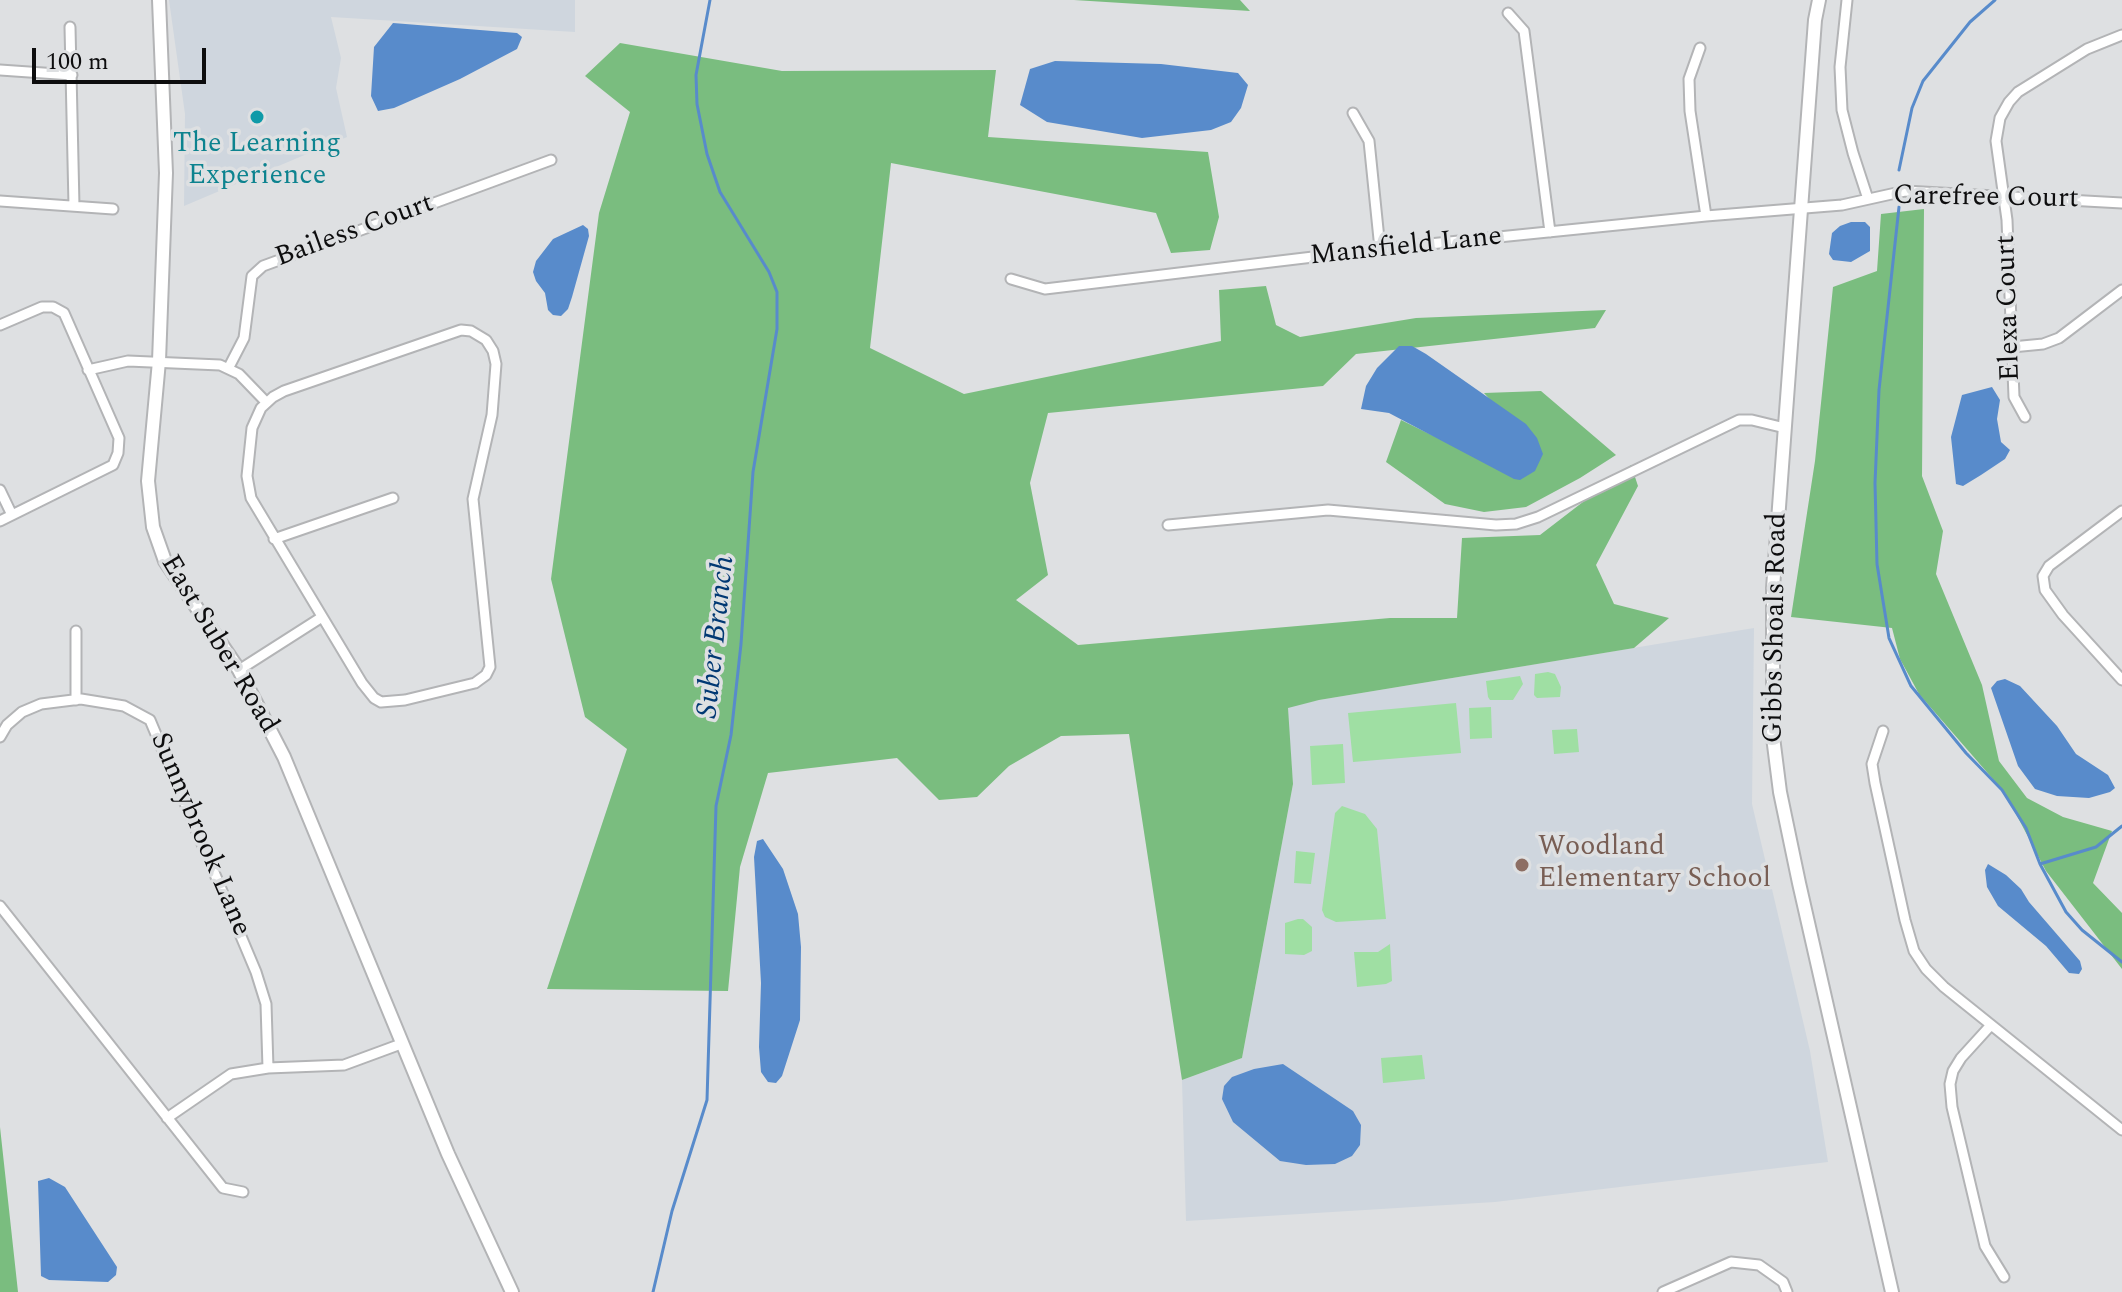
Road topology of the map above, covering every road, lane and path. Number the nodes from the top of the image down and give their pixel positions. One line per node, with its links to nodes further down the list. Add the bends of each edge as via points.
1 (159, 0): 26 (street, East Suber Road, via 166,173)
2 (1819, 0): 17 (street, Gibbs Shoals Road)
3 (1847, 0): 13 (street, via 1842,110)
4 (1508, 13): 20 (street, via 1524,31)
5 (70, 27): 9 (street)
6 (2122, 35): 12 (street, Elexa Court, via 2087,49 2009,102 1996,141)
7 (1700, 48): 19 (street, via 1689,79 1690,111)
8 (0, 70): 9 (street)
9 (72, 75): 16 (street)
10 (1353, 113): 21 (street, via 1369,141)
11 (551, 160): 27 (street, Bailess Court, via 263,266 252,276 244,338)
12 (2003, 196): 13 (street, Carefree Court, via 1905,191); 15 (street, Carefree Court); 25 (street, Elexa Court)
13 (1868, 199): 17 (street, Carefree Court)
14 (0, 201): 16 (street)
15 (2122, 203)
16 (74, 206): 18 (street)
17 (1803, 208): 19 (street, Mansfield Lane); 31 (street, Gibbs Shoals Road)
18 (113, 209)
19 (1706, 216): 20 (street, Mansfield Lane)
20 (1550, 232): 21 (street, Mansfield Lane)
21 (1380, 249): 22 (street, Mansfield Lane, via 1045,289)
22 (1011, 279)
23 (2122, 290): 25 (street, via 2059,338)
24 (0, 325): 28 (street, via 53,307 64,313)
25 (2012, 347): 30 (street, Elexa Court, via 2014,397)
26 (159, 361): 27 (street); 28 (street); 41 (street, East Suber Road, via 148,481 153,527 165,561)
27 (229, 367): 29 (street)
28 (88, 370): 35 (street, via 119,438 113,465)
29 (266, 402): 38 (street, via 252,428 247,476 251,498); 39 (street, via 452,332 471,331 493,351 492,415 473,499 490,656 486,675 475,683 381,702 362,683)
30 (2025, 417)
31 (1785, 428): 37 (street, via 1739,420 1516,524 1328,510); 57 (street, Gibbs Shoals Road, via 1772,624 1776,768)
32 (0, 490): 35 (street)
33 (393, 498): 38 (street)
34 (2122, 511): 42 (street, via 2043,576 2045,590 2063,615)
35 (12, 515): 36 (street)
36 (0, 521)
37 (1168, 525)
38 (274, 539): 39 (street)
39 (322, 617): 41 (street)
40 (76, 631): 43 (street)
41 (239, 670): 48 (street, East Suber Road, via 311,815)
42 (2122, 680)
43 (76, 700): 45 (street, Sunnybrook Lane, via 22,712); 49 (street, Sunnybrook Lane, via 124,706 150,720 256,972 266,1004)
44 (1883, 731): 47 (street, via 1872,764 1914,951 1944,987)
45 (0, 737)
46 (0, 906): 50 (street)
47 (1991, 1025): 51 (street); 53 (street, via 1953,1071 1951,1104 1985,1246)
48 (401, 1044): 49 (street, via 344,1065); 54 (street, East Suber Road)
49 (268, 1068): 50 (street, via 231,1074)
50 (167, 1118): 52 (street, via 223,1188)
51 (2122, 1130)
52 (243, 1192)
53 (2004, 1277)
54 (512, 1292)
55 (1663, 1292): 56 (street, via 1731,1262 1759,1265 1783,1282)
56 (1787, 1292)
57 (1892, 1292)

